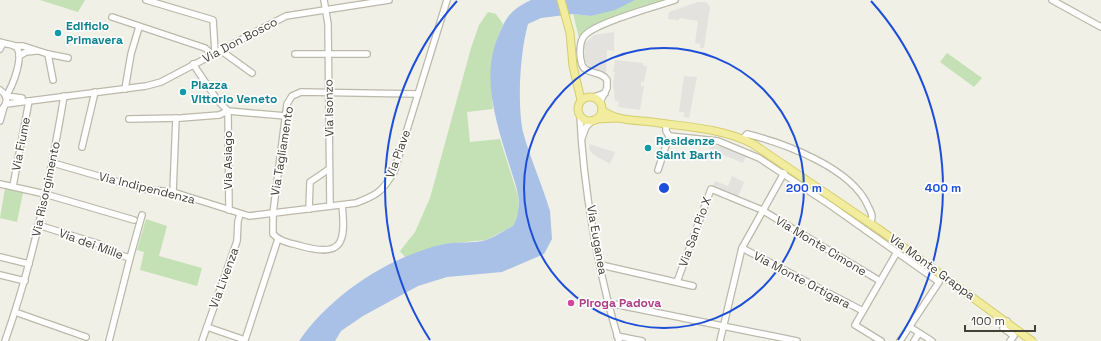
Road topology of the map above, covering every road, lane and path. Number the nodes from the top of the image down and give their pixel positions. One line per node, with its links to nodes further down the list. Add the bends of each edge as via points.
1 (146, 0): 16 (street, via 213,20)
2 (324, 0): 8 (street, Via Isonzo)
3 (389, 0): 8 (street, Via Don Bosco)
4 (447, 0): 33 (street, Via Piave)
5 (561, 0): 27 (main road, Via Euganea, via 570,33 573,66)
6 (674, 0): 37 (street, via 598,27 589,31 581,41 582,65 586,70 605,77 608,84 605,93)
7 (1052, 0): 11 (street)
8 (326, 9): 13 (street, Via Don Bosco, via 286,16); 19 (street, Via Isonzo)
9 (112, 17): 10 (street)
10 (139, 26): 16 (street); 29 (street)
11 (1101, 27)
12 (1, 44): 14 (street)
13 (229, 45): 16 (street, Via Don Bosco); 21 (street)
14 (14, 46): 15 (street); 22 (street)
15 (37, 51): 17 (street); 22 (street)
16 (216, 52): 21 (street); 24 (street, Via Don Bosco)
17 (48, 54): 23 (street); 26 (street)
18 (295, 54): 19 (street)
19 (328, 54): 20 (street); 32 (street, Via Isonzo)
20 (367, 54)
21 (230, 55): 25 (street)
22 (19, 56): 28 (street)
23 (68, 58)
24 (193, 64): 29 (street, Via Don Bosco, via 161,82); 42 (street, via 218,101)
25 (252, 73)
26 (53, 80)
27 (578, 81): 37 (main road, Via Euganea); 38 (main road, Via Euganea)
28 (14, 82): 34 (street); 36 (street, via 16,94)
29 (125, 88): 31 (street, Via Don Bosco)
30 (0, 90): 34 (street)
31 (95, 92): 35 (street, Via Don Bosco); 55 (street)
32 (329, 92): 33 (street, Via Tagliamento); 44 (street, Via Tagliamento, via 301,92 292,96 287,104); 57 (street, Via Isonzo)
33 (418, 94): 65 (street, Via Piave, via 394,172 384,188 372,197)
34 (6, 96): 36 (street); 40 (street)
35 (64, 96): 39 (street, Via Don Bosco); 56 (street, Via Risorgimento)
36 (22, 98): 39 (street)
37 (596, 99): 38 (main road, via 586,97); 41 (main road, Via Euganea)
38 (581, 100): 43 (main road, Via Euganea, via 578,106)
39 (30, 101): 40 (street, Via Don Bosco); 61 (street, Via Fiume)
40 (3, 107): 49 (street)
41 (602, 110): 46 (main road, Via Monte Grappa); 48 (main road)
42 (228, 111): 44 (street); 45 (street, via 218,115); 68 (street, Via Asiago)
43 (580, 115): 48 (main road, via 585,120); 53 (street, Via Euganea)
44 (286, 116): 70 (street, Via Tagliamento)
45 (176, 118): 47 (street); 62 (street)
46 (618, 118): 48 (main road, Via Monte Grappa); 50 (main road, Via Monte Grappa)
47 (129, 119)
48 (594, 120): 53 (street, via 586,127)
49 (0, 121)
50 (666, 124): 51 (main road, Via Monte Grappa); 52 (street, via 666,131)
51 (676, 125): 52 (street); 54 (main road, Via Monte Grappa, via 718,131)
52 (672, 136): 58 (street); 59 (street, via 731,145)
53 (582, 139): 84 (street, Via Euganea, via 584,172)
54 (743, 139): 64 (main road, Via Monte Grappa); 74 (street, Via Monte Grappa, via 747,134 779,144 832,169 864,198 871,213)
55 (82, 147)
56 (53, 163): 62 (street, Via Indipendenza, via 143,189); 63 (street, Via Risorgimento)
57 (330, 169): 66 (street, Via Isonzo); 67 (street, via 310,182)
58 (658, 170)
59 (784, 173): 64 (street); 69 (street)
60 (0, 184): 61 (street)
61 (13, 186): 63 (street)
62 (173, 192): 68 (street, Via Indipendenza)
63 (45, 194): 73 (street); 75 (street, Via Risorgimento)
64 (825, 196): 74 (main road, Via Monte Grappa); 77 (street)
65 (342, 205): 66 (street, Via Piave); 78 (street, via 343,235 340,242 331,250 320,250)
66 (330, 206): 67 (street, Via Piave)
67 (309, 208): 70 (street, Via Piave)
68 (228, 210): 71 (street, Via Indipendenza)
69 (762, 210): 79 (street); 87 (street, Via Monte Cimone); 88 (street, Via San Pio X, via 711,189)
70 (273, 213): 71 (street, Via Piave, via 249,216); 78 (street, Via Tagliamento, via 273,234)
71 (240, 214): 95 (street, Via Livenza, via 237,241)
72 (142, 215): 82 (street)
73 (134, 220)
74 (870, 223): 76 (main road, Via Monte Grappa)
75 (38, 225): 82 (street, Via dei Mille, via 99,244 106,251); 83 (street, Via Risorgimento)
76 (880, 230): 77 (street); 93 (main road, Via Monte Grappa)
77 (876, 238): 80 (street)
78 (278, 239): 95 (street, via 245,340)
79 (742, 248): 91 (street, Via Monte Ortigara); 94 (street)
80 (897, 252): 87 (street); 96 (street, via 940,282)
81 (0, 257): 83 (street)
82 (130, 258): 101 (street, Via dei Mille)
83 (29, 264): 86 (street, Via Risorgimento)
84 (601, 265): 88 (street, Via San Pio X); 90 (street, Via Euganea)
85 (0, 275): 86 (street)
86 (25, 281): 92 (street, Via Risorgimento)
87 (880, 281): 91 (street)
88 (677, 282): 89 (street, Via San Pio X)
89 (693, 286)
90 (609, 303): 94 (street); 99 (street, Via Euganea)
91 (863, 311): 106 (street, via 855,325)
92 (15, 312): 98 (street); 100 (street, Via Risorgimento)
93 (1007, 321): 110 (street, via 1003,328 1014,336); 111 (main road, Via Monte Grappa)
94 (723, 326): 104 (street); 105 (street)
95 (206, 327): 102 (street, Via Livenza)
96 (910, 327): 97 (street); 107 (street)
97 (919, 333): 108 (street); 109 (street)
98 (86, 337)
99 (618, 338): 103 (street)
100 (5, 341)
101 (109, 341)
102 (202, 341)
103 (642, 341)
104 (720, 341)
105 (797, 341)
106 (881, 341)
107 (900, 341)
108 (914, 341)
109 (932, 341)
110 (1010, 341)
111 (1032, 341)

